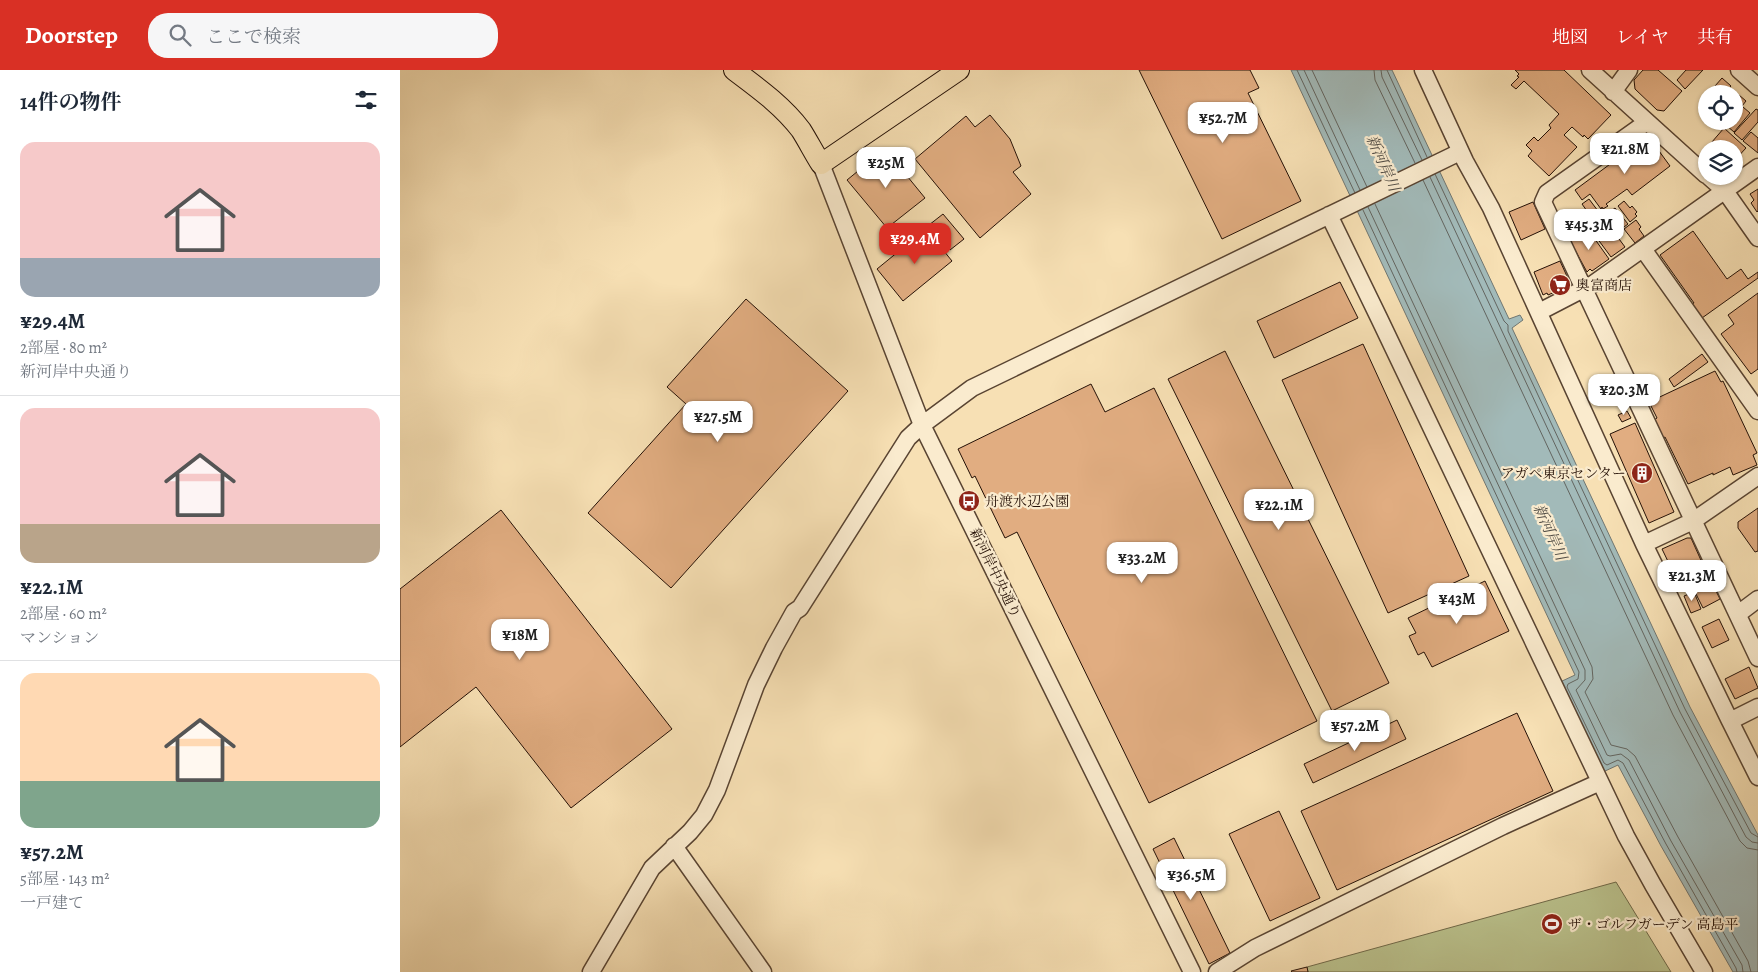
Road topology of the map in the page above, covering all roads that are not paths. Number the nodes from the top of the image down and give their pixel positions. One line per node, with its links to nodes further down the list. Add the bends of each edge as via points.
1 (734, 70): 11 (main road, via 787,113)
2 (959, 70): 11 (main road)
3 (1423, 70): 10 (street)
4 (1590, 70): 8 (street)
5 (1629, 70): 8 (street)
6 (1739, 70): 7 (street)
7 (1758, 87)
8 (1613, 92): 9 (street)
9 (1647, 122): 12 (street); 19 (street, via 1547,193 1543,202)
10 (1460, 152): 16 (street); 20 (street, via 1491,208)
11 (821, 164): 22 (street, 新河岸中央通り)
12 (1698, 167)
13 (1758, 167): 15 (street)
14 (1718, 185): 15 (street)
15 (1724, 191): 17 (street); 18 (street)
16 (1331, 214): 22 (street, via 972,388); 32 (street)
17 (1758, 238)
18 (1643, 249): 19 (street); 21 (street)
19 (1584, 290): 20 (street); 24 (street)
20 (1539, 312): 25 (street)
21 (1758, 411)
22 (922, 425): 33 (street, via 908,438 800,608 794,612 760,677 717,790 704,815); 36 (street, 新河岸中央通り)
23 (1758, 476): 24 (street)
24 (1693, 521): 25 (street); 27 (street)
25 (1644, 544): 30 (street)
26 (1758, 599): 27 (street)
27 (1738, 614): 28 (street)
28 (1758, 658)
29 (1758, 707): 30 (street)
30 (1730, 721): 31 (street)
31 (1756, 771)
32 (1600, 782): 37 (street, via 1264,944); 38 (street, via 1652,885)
33 (674, 846): 34 (street, via 652,868); 35 (street)
34 (591, 972)
35 (763, 972)
36 (1192, 972)
37 (1217, 972)
38 (1704, 972)

